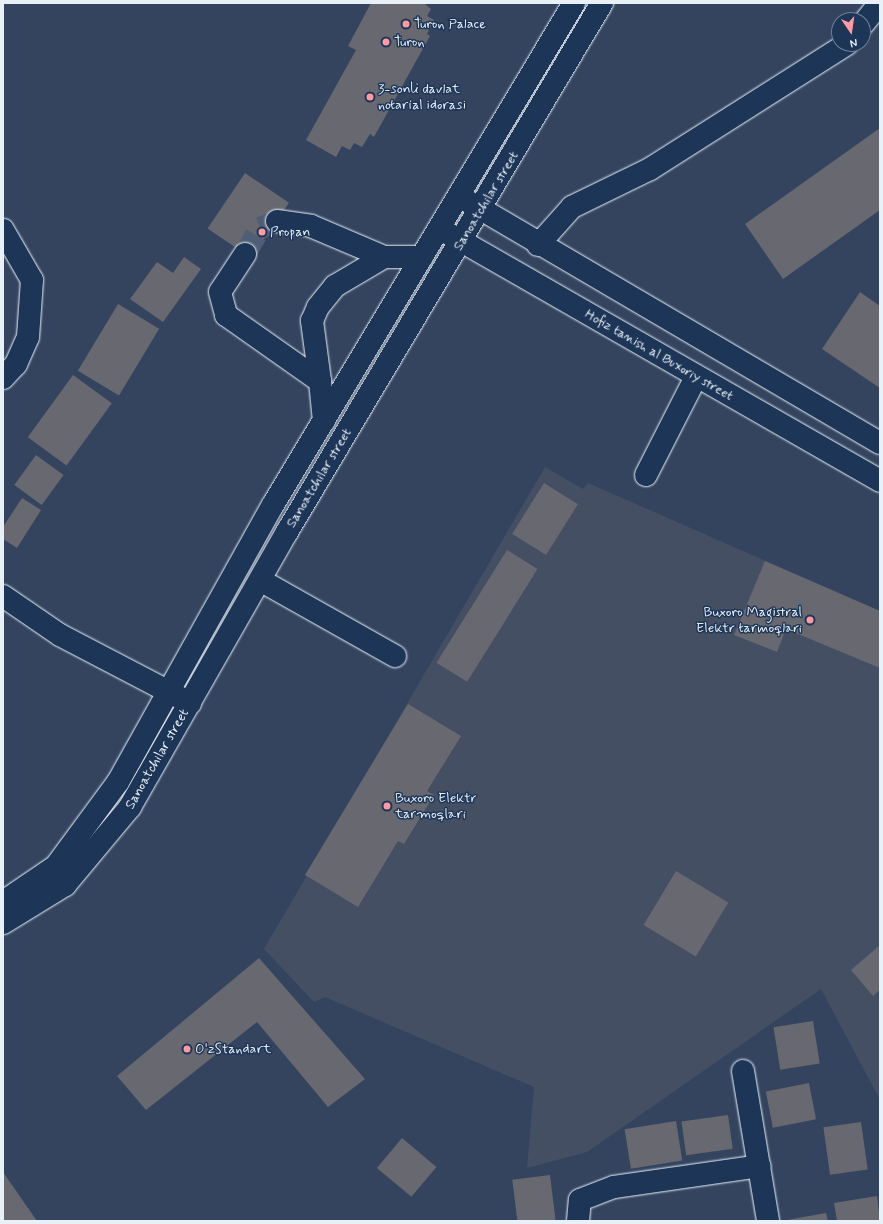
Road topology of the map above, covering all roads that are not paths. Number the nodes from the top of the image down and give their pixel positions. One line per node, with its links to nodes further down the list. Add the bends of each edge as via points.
1 (574, 3): 6 (main road, Sanoatchilar street)
2 (602, 3): 7 (main road, Sanoatchilar street)
3 (880, 3): 4 (main road)
4 (871, 14)
5 (834, 52): 12 (main road, via 650,169 572,207)
6 (458, 196): 7 (main road); 9 (main road, Sanoatchilar street)
7 (480, 210): 11 (main road, Sanoatchilar street); 12 (main road)
8 (277, 221): 15 (main road, via 311,226)
9 (440, 228): 11 (main road, Hofiz tanish al Buxoriy street); 14 (main road, Sanoatchilar street)
10 (3, 230): 17 (main road, via 32,280 28,337 16,364)
11 (462, 241): 16 (main road, Hofiz tanish al Buxoriy street); 23 (main road, Sanoatchilar street)
12 (538, 245): 20 (main road)
13 (245, 254): 18 (main road, via 220,292 226,314)
14 (422, 257): 15 (main road); 19 (main road, Sanoatchilar street)
15 (384, 258): 18 (main road, via 335,286 318,307 312,321)
16 (696, 377): 21 (main road); 22 (main road, Hofiz tanish al Buxoriy street)
17 (3, 378)
18 (320, 381): 19 (main road)
19 (324, 421): 26 (main road, Sanoatchilar street)
20 (880, 443)
21 (646, 475)
22 (880, 481)
23 (260, 580): 25 (main road); 27 (main road, Sanoatchilar street)
24 (3, 596): 26 (main road, via 60,635)
25 (395, 656)
26 (168, 693): 27 (main road); 28 (main road, Sanoatchilar street, via 118,782 56,866)
27 (190, 703): 29 (main road, Sanoatchilar street, via 130,807 65,885)
28 (3, 902)
29 (3, 923)
30 (743, 1071): 31 (main road)
31 (759, 1166): 32 (main road, via 614,1187 580,1200); 33 (main road)
32 (578, 1221)
33 (768, 1221)

